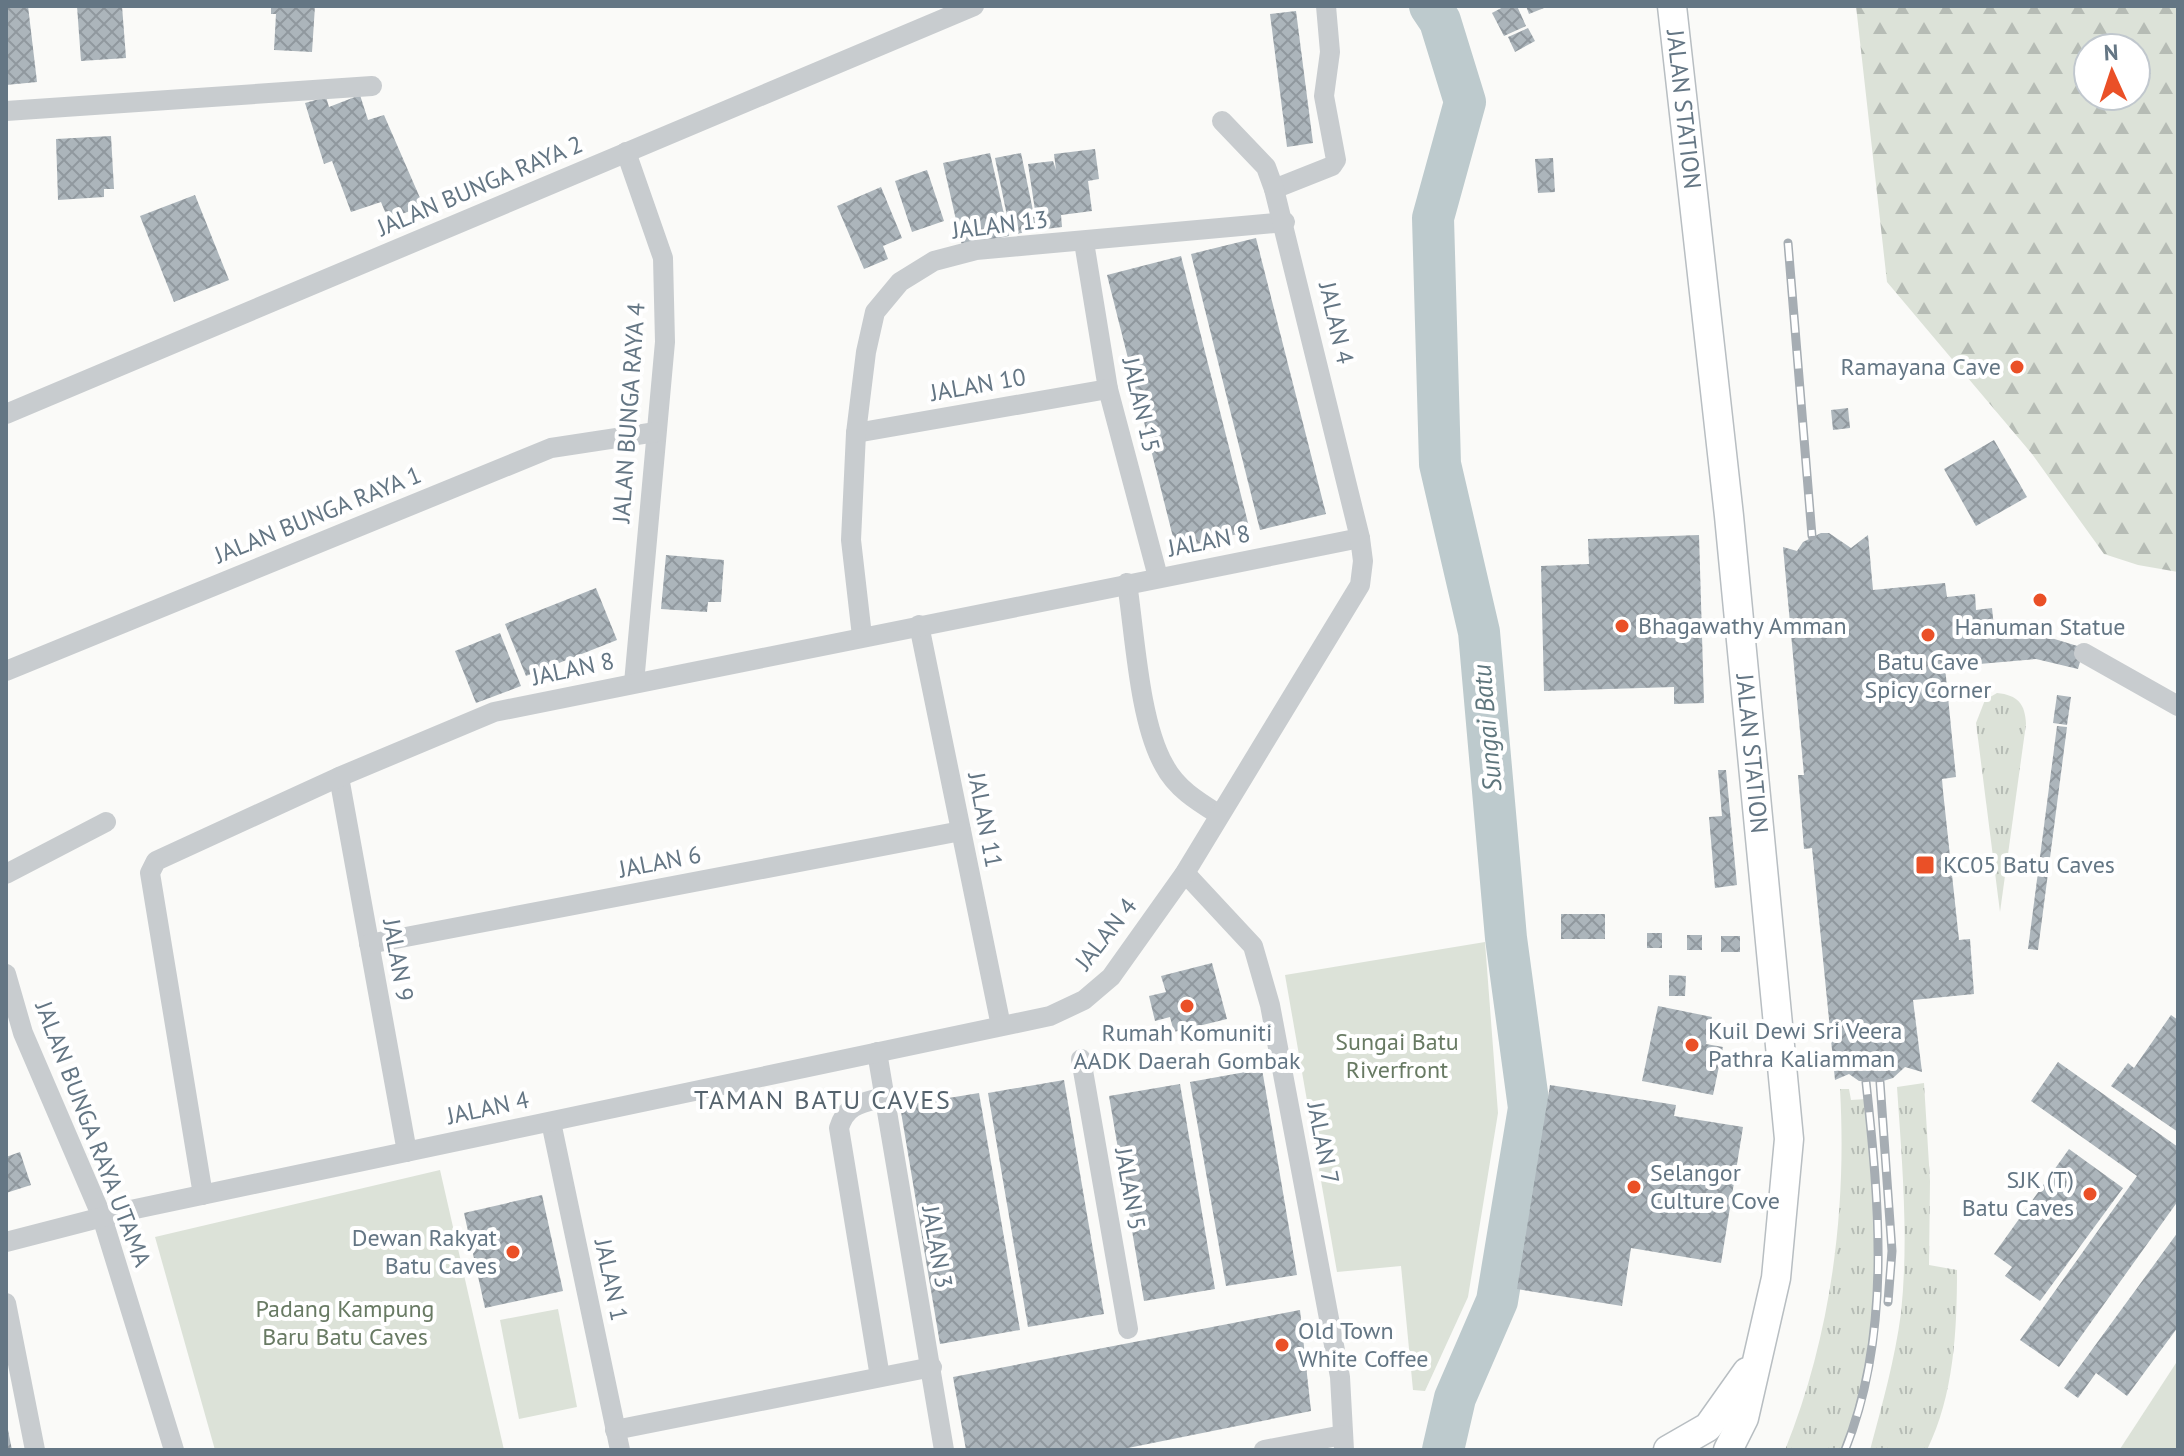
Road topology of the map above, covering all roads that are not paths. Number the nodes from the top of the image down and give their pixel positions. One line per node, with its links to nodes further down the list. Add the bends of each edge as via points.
1 (974, 6): 7 (street, JALAN BUNGA RAYA 2)
2 (1326, 6): 8 (street, via 1330,52 1324,96 1336,160)
3 (1672, 6): 43 (street, JALAN STATION, via 1788,1111 1788,1172 1776,1278)
4 (372, 86): 5 (street)
5 (6, 111)
6 (1222, 121): 8 (street, JALAN 4, via 1266,167)
7 (626, 152): 12 (street, JALAN BUNGA RAYA 2); 13 (street, JALAN BUNGA RAYA 4, via 663,258 665,342)
8 (1274, 189): 9 (street, JALAN 4)
9 (1285, 222): 10 (street, JALAN 13); 15 (street, JALAN 4)
10 (1084, 242): 11 (street, JALAN 15); 14 (street, JALAN 13, via 976,250 934,261 900,282 875,312)
11 (1108, 389): 14 (street, JALAN 10); 16 (street, JALAN 15)
12 (6, 414)
13 (656, 432): 21 (street, JALAN BUNGA RAYA 1, via 551,448); 22 (street, JALAN BUNGA RAYA 4)
14 (856, 433): 19 (street, JALAN 13, via 851,540)
15 (1360, 538): 16 (street, JALAN 8); 25 (street, JALAN 4, via 1360,585)
16 (1158, 577): 17 (street, JALAN 8)
17 (1127, 583): 18 (street, JALAN 8); 25 (street, via 1150,731 1164,765 1185,793)
18 (919, 625): 19 (street, JALAN 8); 27 (street, JALAN 11)
19 (862, 636): 22 (street, JALAN 8)
20 (2084, 653): 23 (street)
21 (6, 671)
22 (634, 683): 24 (street, JALAN 8, via 494,712)
23 (2178, 706)
24 (339, 777): 30 (street, JALAN 9); 38 (street, JALAN 8, via 156,861 150,873)
25 (1218, 814): 28 (street, JALAN 4)
26 (106, 822): 29 (street)
27 (961, 831): 30 (street, JALAN 6); 32 (street, JALAN 11)
28 (1185, 873): 32 (street, JALAN 4, via 1111,977 1084,1000 1050,1016); 47 (street, JALAN 7, via 1253,946 1270,1005 1340,1377)
29 (6, 874)
30 (369, 944): 37 (street, JALAN 9)
31 (6, 974): 39 (street, JALAN BUNGA RAYA UTAMA, via 23,1033)
32 (1001, 1026): 33 (street, JALAN 4)
33 (877, 1052): 35 (street, JALAN 3); 36 (street, JALAN 4)
34 (1081, 1059): 42 (street, JALAN 5)
35 (884, 1097): 44 (street, JALAN 3); 45 (street, via 853,1105 839,1128)
36 (551, 1122): 37 (street, JALAN 4); 46 (street, JALAN 1)
37 (407, 1152): 38 (street, JALAN 4)
38 (203, 1195): 39 (street, JALAN 4)
39 (102, 1217): 40 (street, JALAN 4); 49 (street, JALAN BUNGA RAYA UTAMA)
40 (6, 1242)
41 (6, 1303): 48 (street)
42 (1128, 1329)
43 (1756, 1358): 52 (street, JALAN STATION, via 1708,1427); 53 (street, JALAN STATION, via 1744,1418)
44 (932, 1367): 45 (street); 50 (street, JALAN 3)
45 (880, 1377): 46 (street)
46 (618, 1440)
47 (1343, 1443): 51 (street)
48 (35, 1450)
49 (174, 1450)
50 (944, 1450)
51 (1264, 1450)
52 (1668, 1450)
53 (1728, 1450)

